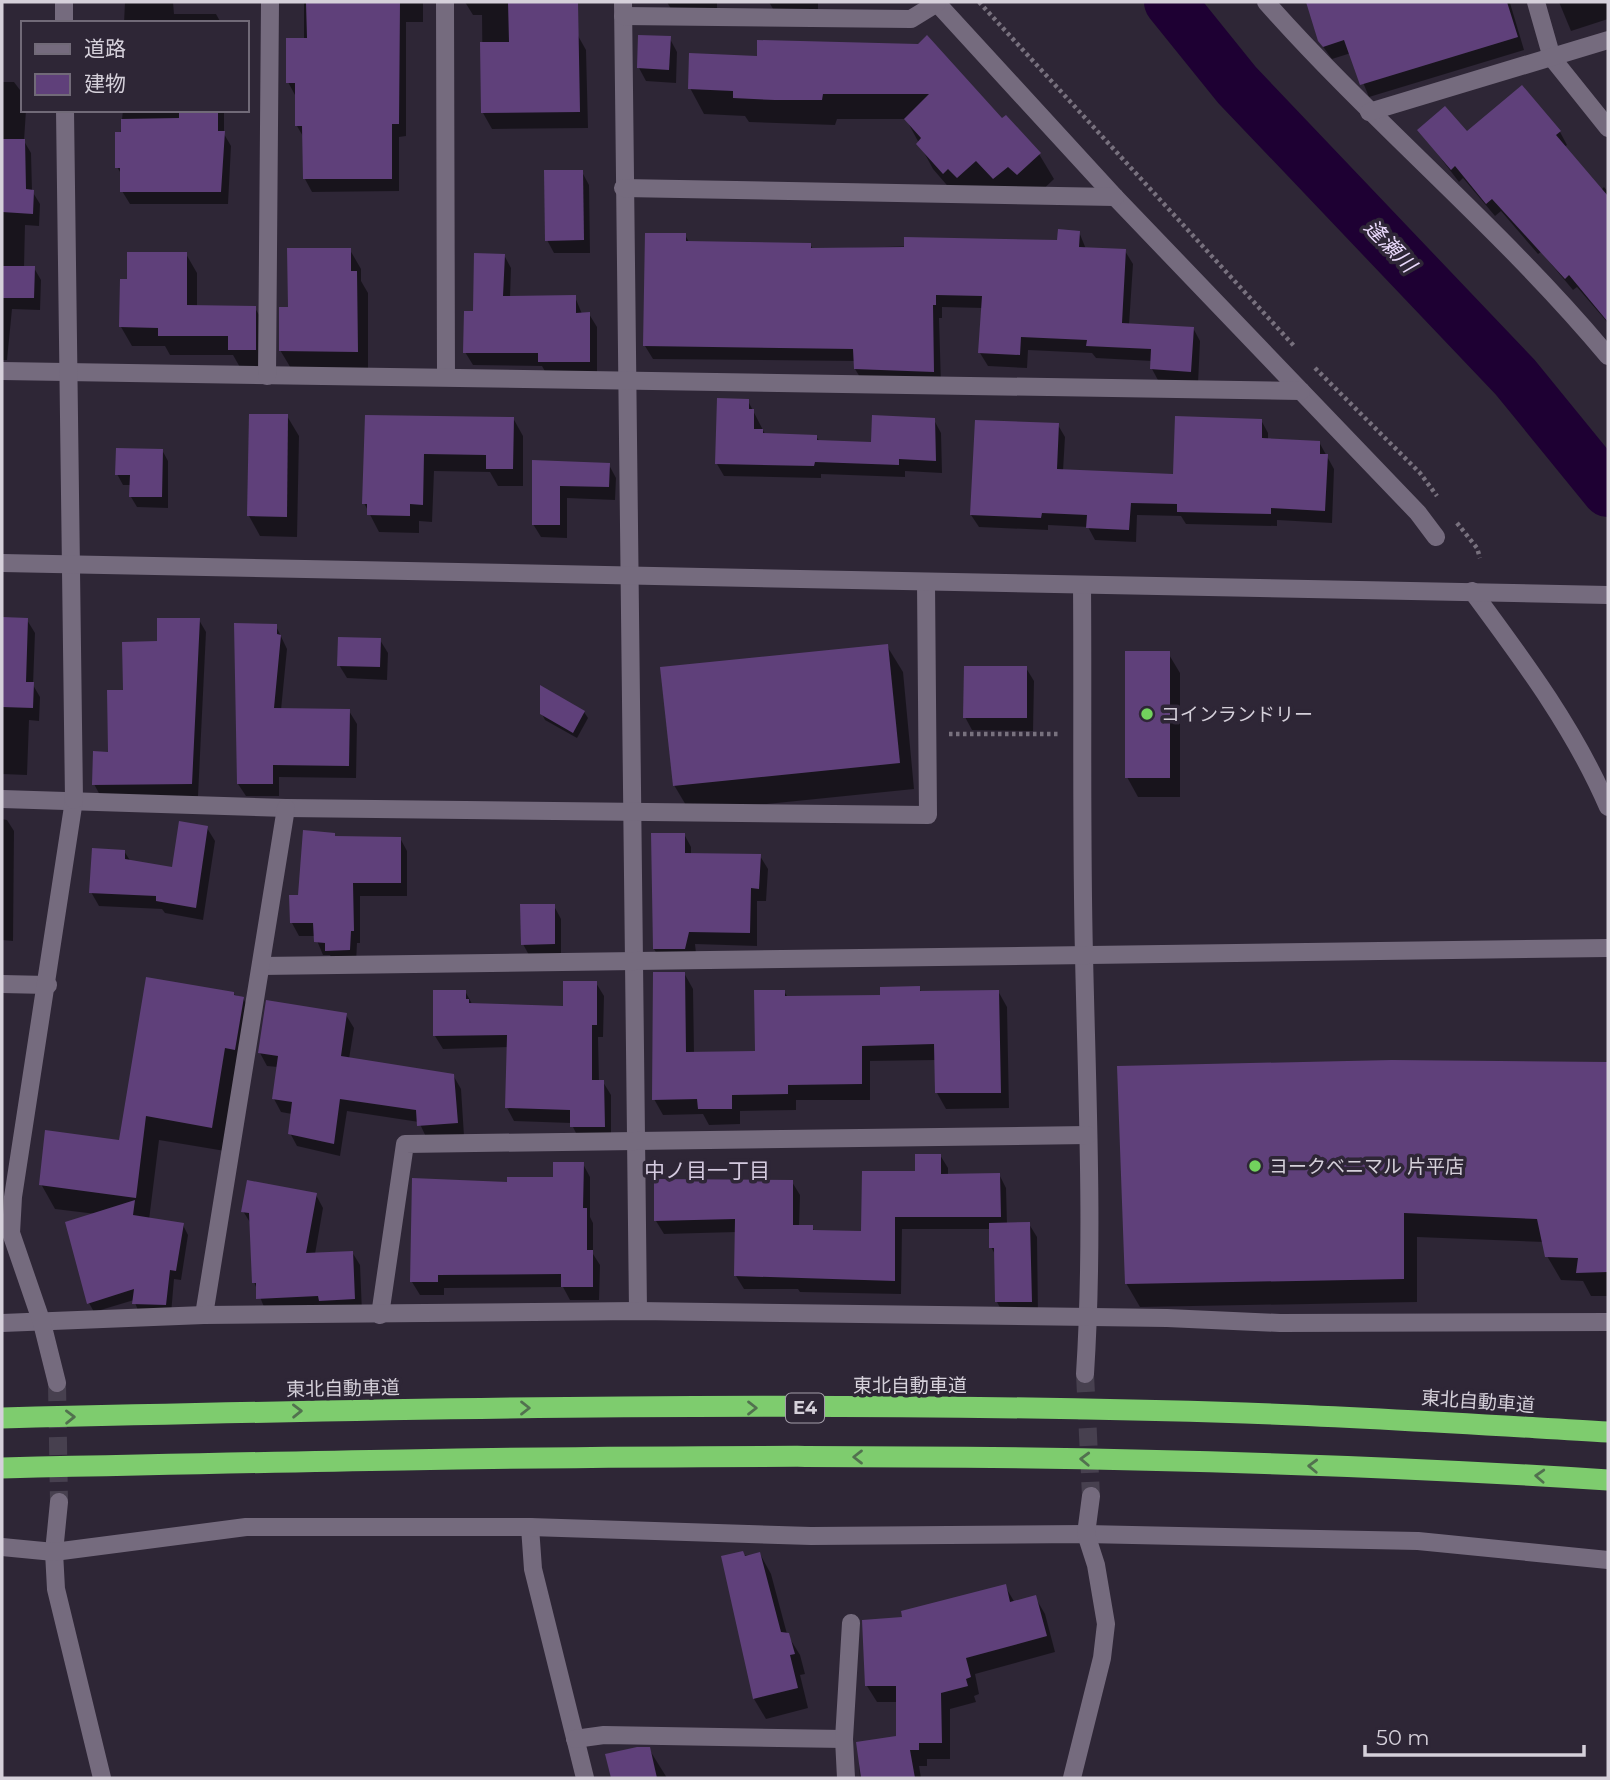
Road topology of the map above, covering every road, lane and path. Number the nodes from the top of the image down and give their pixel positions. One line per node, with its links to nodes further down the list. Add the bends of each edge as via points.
1 (64, 2): 9 (street)
2 (270, 2): 22 (street)
3 (445, 2): 23 (street)
4 (936, 2): 8 (street, via 911,19); 16 (street)
5 (979, 2): 18 (path)
6 (1266, 2): 13 (street)
7 (1536, 2): 11 (street)
8 (623, 9): 15 (street)
9 (64, 21)
10 (1608, 40): 11 (street)
11 (1552, 58): 13 (street); 14 (street)
12 (65, 112): 21 (street)
13 (1368, 112): 17 (street, via 1561,299)
14 (1608, 128)
15 (623, 188): 16 (street); 24 (street)
16 (1115, 197): 25 (street)
17 (1608, 356)
18 (1305, 358)
19 (1314, 367): 26 (path, via 1420,474)
20 (2, 371): 21 (street)
21 (67, 372): 22 (street); 31 (street)
22 (267, 376): 23 (street)
23 (446, 377): 24 (street)
24 (627, 382): 25 (street); 32 (street)
25 (1301, 391): 28 (street)
26 (1442, 503)
27 (1450, 513): 29 (path)
28 (1436, 537)
29 (1480, 558)
30 (2, 562): 31 (street)
31 (72, 563): 32 (street); 40 (street)
32 (631, 576): 33 (street); 43 (street)
33 (926, 583): 34 (street); 37 (street)
34 (1082, 584): 35 (street); 45 (street)
35 (1472, 592): 36 (street); 41 (street, via 1538,681 1591,768)
36 (1608, 595)
37 (927, 733): 38 (path); 43 (street, via 928,815)
38 (1062, 734)
39 (2, 799): 40 (street)
40 (74, 800): 42 (street); 49 (street)
41 (1608, 807)
42 (286, 808): 43 (street); 47 (street)
43 (631, 810): 46 (street)
44 (1608, 948): 45 (street)
45 (1084, 956): 46 (street); 50 (street)
46 (635, 959): 47 (street); 51 (street)
47 (261, 966): 54 (street)
48 (2, 984): 49 (street)
49 (48, 985): 52 (street)
50 (1088, 1135): 51 (street); 56 (street)
51 (637, 1140): 53 (street); 55 (street, via 404,1144)
52 (10, 1167): 59 (street, via 11,1233)
53 (638, 1311): 55 (street); 56 (street)
54 (204, 1315): 55 (street); 59 (street)
55 (380, 1315)
56 (1088, 1319): 57 (street); 60 (street)
57 (1608, 1322)
58 (2, 1323): 59 (street)
59 (42, 1323): 61 (street)
60 (1085, 1374)
61 (57, 1383)
62 (2, 1418): 63 (highway, 東北自動車道 / E4, one-way to 63, via 360,1410 966,1408 1375,1418)
63 (1608, 1432)
64 (2, 1468): 65 (highway, one-way to 64, via 1404,1468 968,1456)
65 (1608, 1480)
66 (1091, 1496): 69 (street)
67 (59, 1502): 71 (street)
68 (530, 1527): 69 (street, via 811,1536); 71 (street, via 246,1527); 75 (street, via 533,1569)
69 (1086, 1534): 72 (street, via 1418,1541); 79 (street, via 1106,1624)
70 (2, 1547): 71 (street)
71 (54, 1552): 76 (street, via 56,1589)
72 (1608, 1560)
73 (851, 1623): 74 (street)
74 (844, 1738): 75 (street, via 604,1735); 78 (street)
75 (575, 1739): 77 (street)
76 (102, 1778)
77 (585, 1778)
78 (846, 1778)
79 (1072, 1778)

